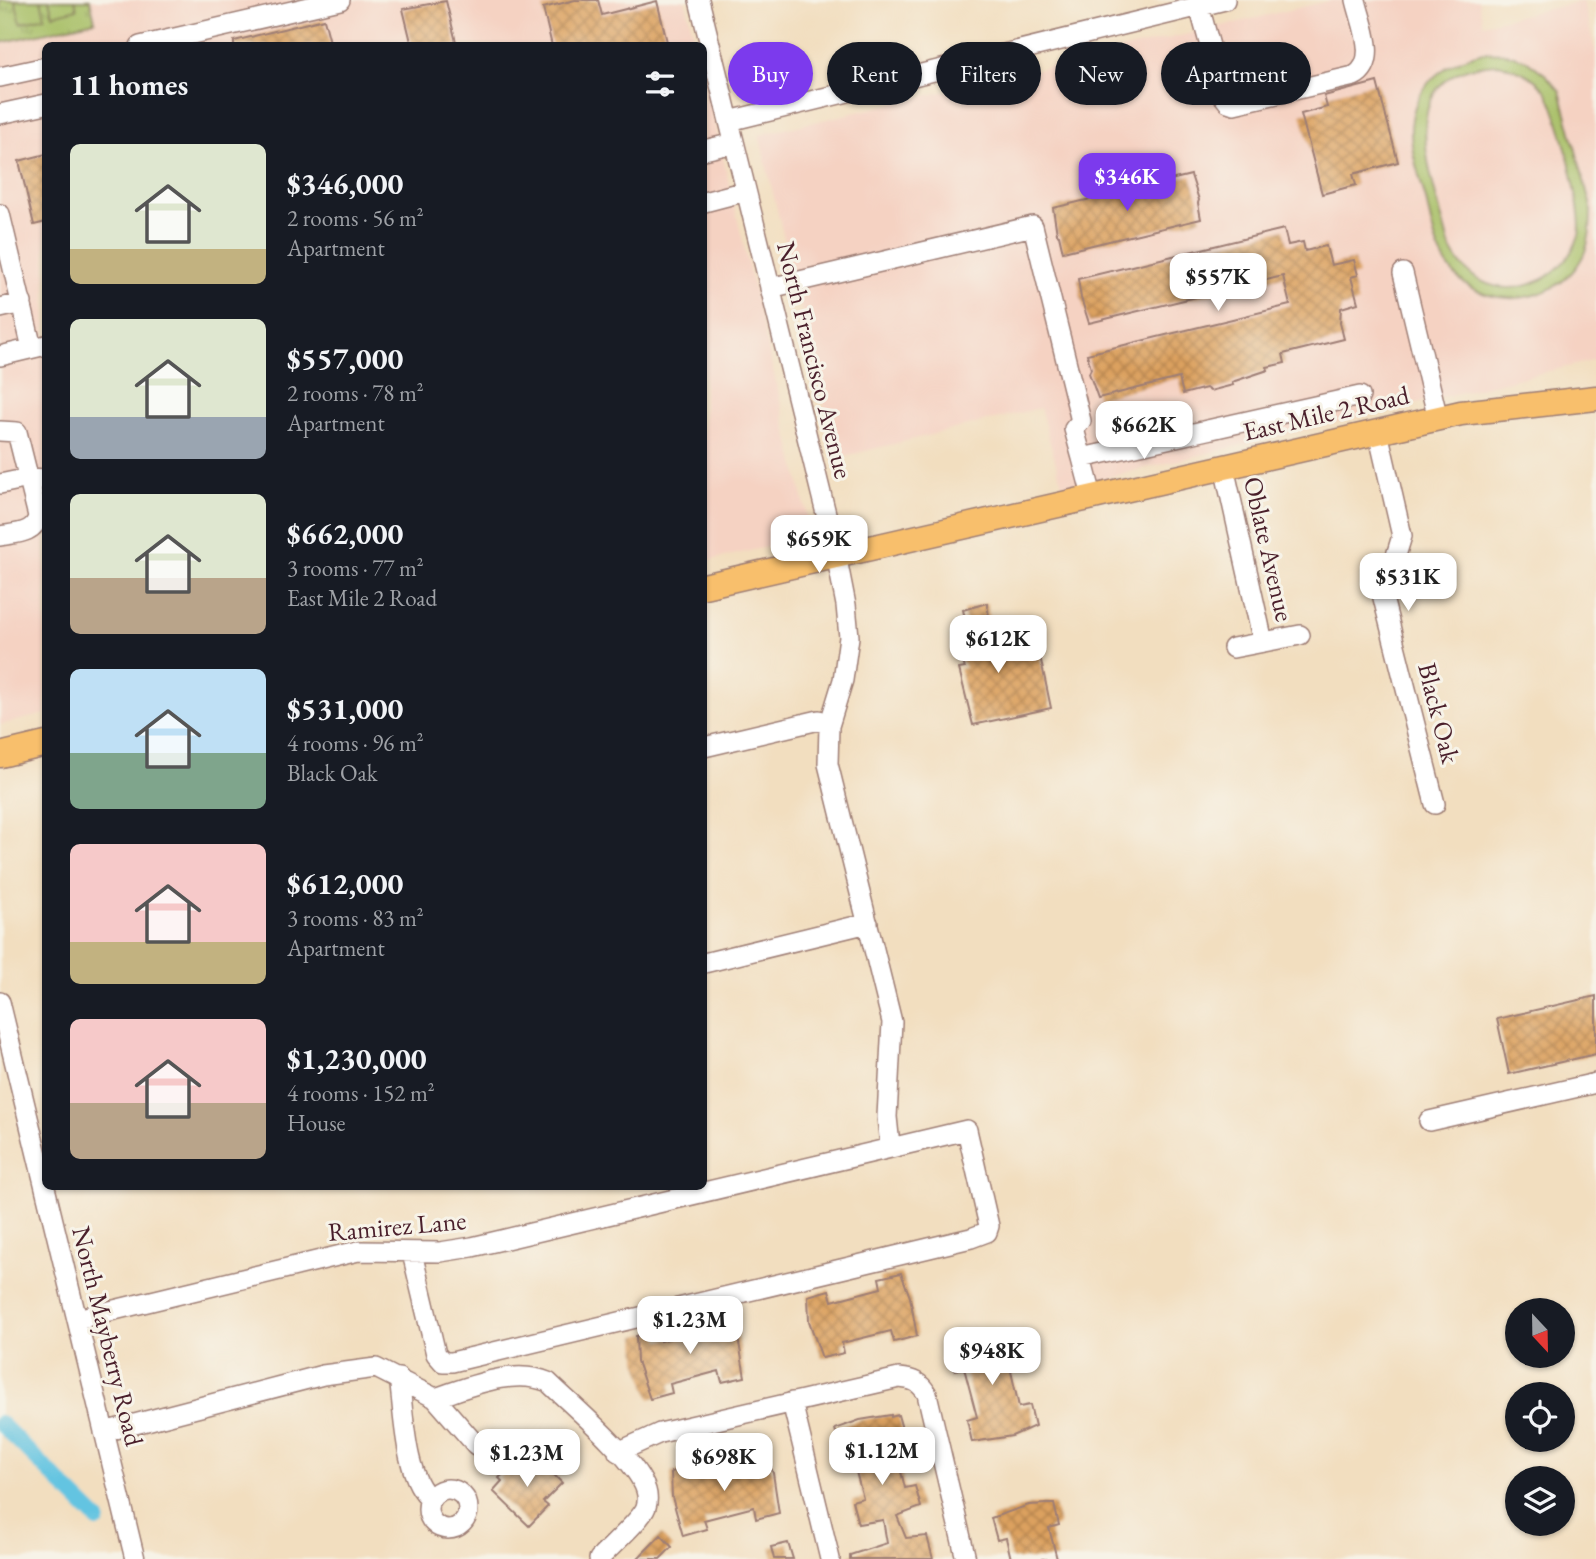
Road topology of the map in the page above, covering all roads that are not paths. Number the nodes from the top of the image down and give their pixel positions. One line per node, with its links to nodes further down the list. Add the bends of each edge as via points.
1 (340, 0): 6 (street)
2 (699, 0): 11 (street, North Francisco Avenue)
3 (1225, 0): 5 (street)
4 (1356, 0): 5 (street, via 1368,53 1362,72 1234,104 1224,97)
5 (1199, 6): 11 (street)
6 (157, 42)
7 (42, 68): 8 (street)
8 (0, 77)
9 (42, 105): 10 (street)
10 (0, 114)
11 (729, 121): 12 (street, North Francisco Avenue)
12 (734, 143): 13 (street); 14 (street, North Francisco Avenue)
13 (707, 149)
14 (746, 191): 15 (street); 18 (street, North Francisco Avenue)
15 (707, 201)
16 (0, 214): 19 (street)
17 (1403, 274): 25 (street)
18 (770, 288): 28 (street, via 1033,226 1082,421 1074,429); 34 (street, North Francisco Avenue)
19 (22, 303): 20 (street); 21 (street)
20 (0, 308)
21 (39, 347): 22 (street)
22 (0, 356)
23 (1360, 396): 28 (street)
24 (1596, 398): 25 (main road, East Mile 2 Road)
25 (1438, 419): 27 (main road, East Mile 2 Road)
26 (0, 431): 30 (street, via 17,432)
27 (1378, 432): 29 (main road, East Mile 2 Road); 43 (street, Black Oak, via 1402,536 1383,598)
28 (1082, 458): 32 (street)
29 (1224, 467): 32 (main road, East Mile 2 Road); 37 (street, Oblate Avenue)
30 (37, 478): 31 (street); 33 (street, via 37,522 29,530)
31 (0, 484)
32 (1092, 496): 34 (main road, East Mile 2 Road)
33 (0, 536)
34 (836, 554): 35 (main road, East Mile 2 Road); 39 (street, North Francisco Avenue, via 849,637 843,680)
35 (707, 585)
36 (1300, 635): 37 (street, Oblate Avenue)
37 (1263, 642): 38 (street, Oblate Avenue)
38 (1233, 648)
39 (829, 726): 41 (street, via 819,720); 44 (street, North Francisco Avenue, via 828,764)
40 (42, 745): 42 (main road)
41 (707, 746)
42 (0, 755)
43 (1435, 804)
44 (868, 923): 45 (street); 49 (street, North Francisco Avenue, via 892,1022 887,1117)
45 (707, 962)
46 (0, 1002): 50 (street, North Mayberry Road)
47 (1596, 1083): 48 (street)
48 (1429, 1121)
49 (891, 1146): 52 (street, Ramirez Lane, via 472,1247); 52 (street, Ramirez Lane, via 967,1130 987,1233 452,1362 443,1362 436,1354)
50 (42, 1175)
51 (46, 1190): 53 (street, North Mayberry Road)
52 (412, 1253): 53 (street, Ramirez Lane, via 358,1251)
53 (77, 1319): 57 (street, North Mayberry Road)
54 (400, 1378): 55 (street); 57 (street, via 376,1368 323,1375); 60 (street, via 416,1480)
55 (435, 1398): 58 (street); 59 (street, via 516,1376 538,1378 548,1382)
56 (792, 1402): 59 (street, via 660,1433); 63 (street); 64 (street, via 899,1378 921,1384)
57 (104, 1432): 61 (street, North Mayberry Road)
58 (477, 1445)
59 (618, 1452): 62 (street, via 642,1481 646,1508)
60 (431, 1499)
61 (135, 1559)
62 (599, 1559)
63 (830, 1559)
64 (966, 1559)

